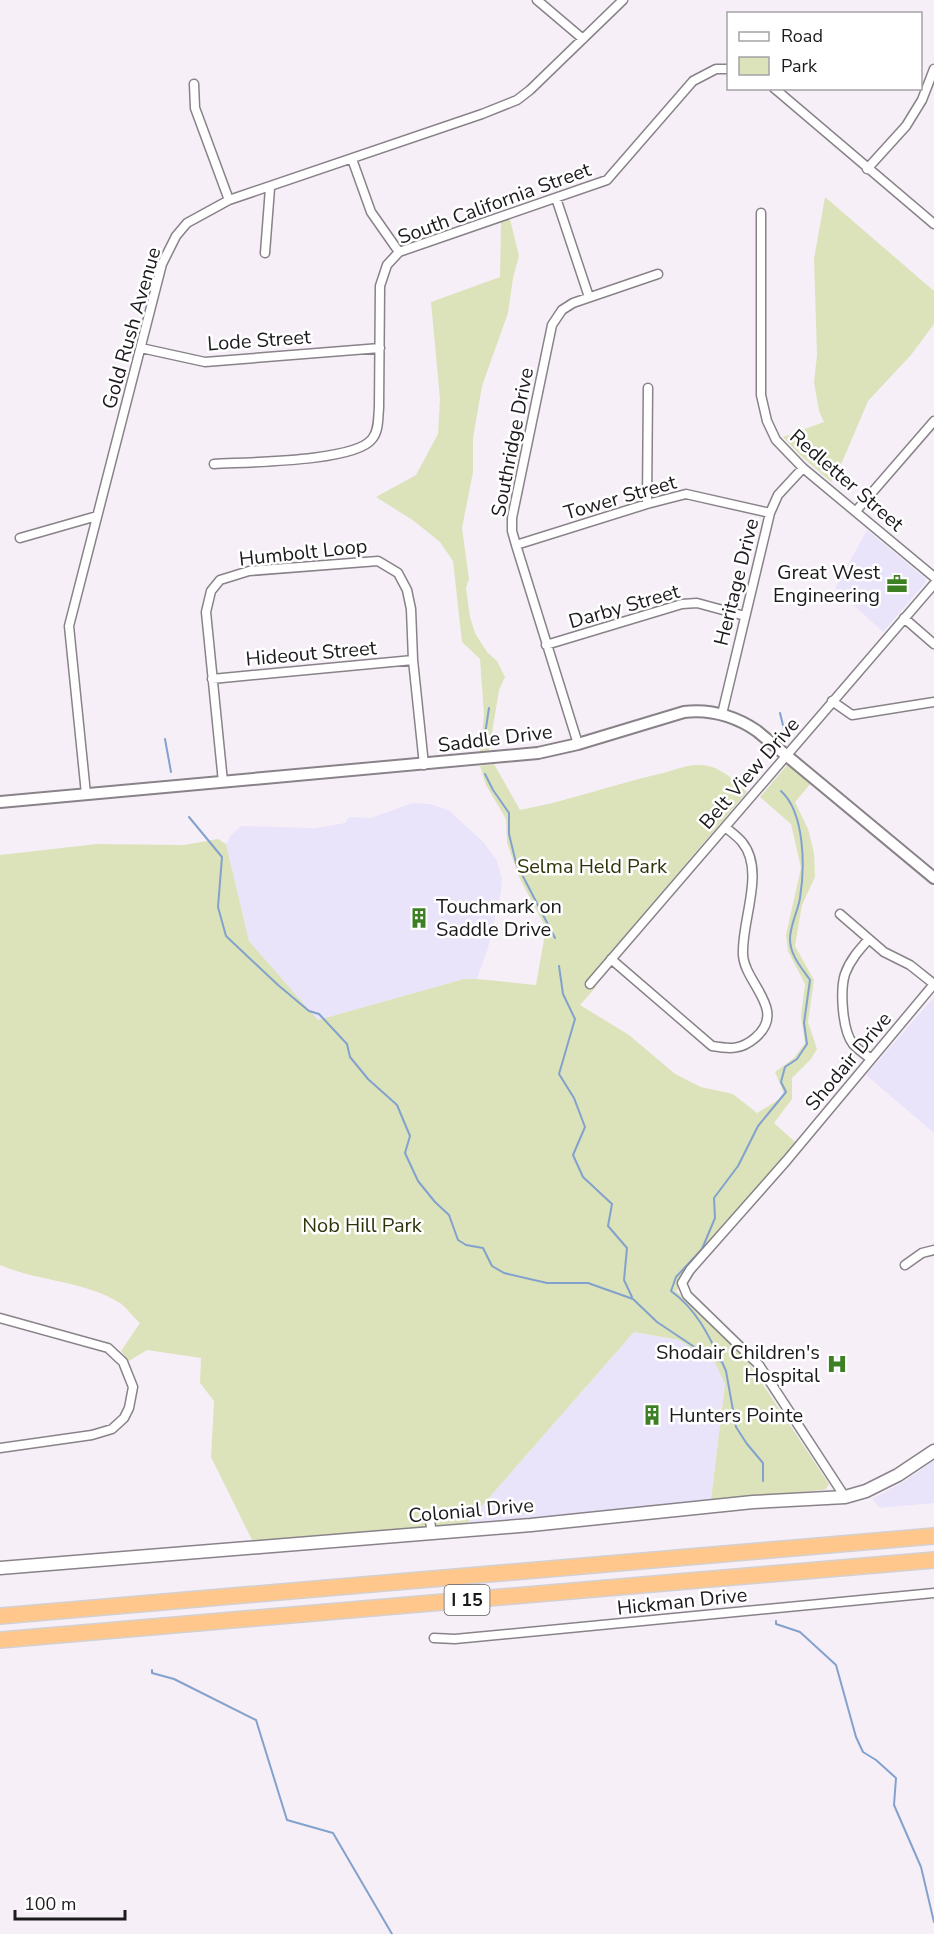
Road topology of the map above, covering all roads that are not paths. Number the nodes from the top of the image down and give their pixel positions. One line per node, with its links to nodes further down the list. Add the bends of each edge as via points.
1 (537, 0): 3 (street)
2 (623, 0): 3 (street, Gold Rush Avenue)
3 (583, 39): 8 (street, Gold Rush Avenue, via 518,100)
4 (727, 69): 11 (street, South California Street, via 716,69 693,81 607,180)
5 (934, 69): 9 (street, via 906,126)
6 (194, 84): 12 (street, via 195,108)
7 (776, 90): 9 (street)
8 (352, 159): 10 (street, Gold Rush Avenue); 15 (street, via 372,212)
9 (867, 169): 14 (street)
10 (270, 188): 12 (street, Gold Rush Avenue); 16 (street)
11 (556, 198): 15 (street, South California Street); 18 (street)
12 (229, 200): 19 (street, Gold Rush Avenue, via 188,223 176,236 162,264)
13 (761, 213): 24 (street, Redletter Street, via 761,395 776,440)
14 (934, 224)
15 (399, 252): 20 (street, South California Street, via 387,265 380,286)
16 (265, 253)
17 (658, 274): 18 (street, Southridge Drive)
18 (588, 297): 30 (street, Southridge Drive, via 562,310 552,325 512,518)
19 (141, 348): 20 (street, Lode Street, via 205,362); 28 (street, Gold Rush Avenue)
20 (380, 348): 23 (street, South California Street, via 378,426 373,439 359,450 337,456)
21 (648, 388): 25 (street)
22 (934, 421): 26 (street)
23 (214, 464)
24 (803, 468): 26 (street, Redletter Street); 27 (street, Heritage Drive, via 778,495)
25 (647, 504): 27 (street, Tower Street, via 686,494); 30 (street, Tower Street)
26 (856, 512): 31 (street, Redletter Street)
27 (770, 513): 33 (street, Heritage Drive)
28 (97, 516): 29 (street); 46 (street, Gold Rush Avenue, via 69,626)
29 (20, 538)
30 (516, 545): 36 (street, Southridge Drive)
31 (934, 578)
32 (934, 584): 34 (street, Belt View Drive)
33 (745, 616): 36 (street, Darby Street, via 696,603 682,604); 41 (street, Heritage Drive)
34 (904, 618): 35 (street); 39 (street, Belt View Drive)
35 (934, 644)
36 (546, 645): 42 (street, Southridge Drive)
37 (413, 660): 38 (street, Hideout Street); 38 (street, Humbolt Loop, via 407,590 398,573 378,561 249,571 220,580 212,591 206,612); 44 (street, Humbolt Loop)
38 (212, 679): 45 (street, Humbolt Loop)
39 (832, 701): 40 (street, via 852,715); 43 (street, Belt View Drive)
40 (934, 702)
41 (722, 714): 42 (street, Saddle Drive, via 684,712); 43 (street, Saddle Drive, via 746,723)
42 (578, 744): 44 (street, Saddle Drive, via 538,753)
43 (787, 755): 48 (street, Belt View Drive); 49 (street, Saddle Drive)
44 (424, 765): 45 (street, Saddle Drive)
45 (223, 782): 46 (street, Saddle Drive)
46 (86, 794): 47 (street, Saddle Drive)
47 (0, 802)
48 (725, 826): 52 (street, Belt View Drive); 52 (street, via 744,843 752,864 753,883 742,940 744,960 763,995 767,1018 763,1031 746,1046 732,1050 712,1046)
49 (934, 878)
50 (840, 914): 51 (street)
51 (869, 939): 54 (street); 55 (street, via 854,955 844,976 843,1006 846,1031 853,1044)
52 (611, 959): 53 (street, Belt View Drive)
53 (590, 984)
54 (934, 984): 55 (street, Shodair Drive)
55 (871, 1059): 61 (street, Shodair Drive, via 682,1283 687,1295 759,1365)
56 (934, 1250): 57 (street)
57 (905, 1265)
58 (0, 1318): 59 (street, via 108,1348 123,1362 133,1387 129,1408 112,1429)
59 (0, 1448)
60 (934, 1451): 61 (main road, Colonial Drive, via 898,1475)
61 (845, 1497): 64 (main road, Colonial Drive, via 431,1527)
62 (934, 1536): 67 (highway, I 15)
63 (934, 1560): 70 (highway, I 15)
64 (0, 1568)
65 (934, 1593): 69 (street, Hickman Drive)
66 (0, 1609): 67 (highway)
67 (62, 1611): 68 (highway, I 15)
68 (0, 1616)
69 (434, 1638)
70 (3, 1640)

